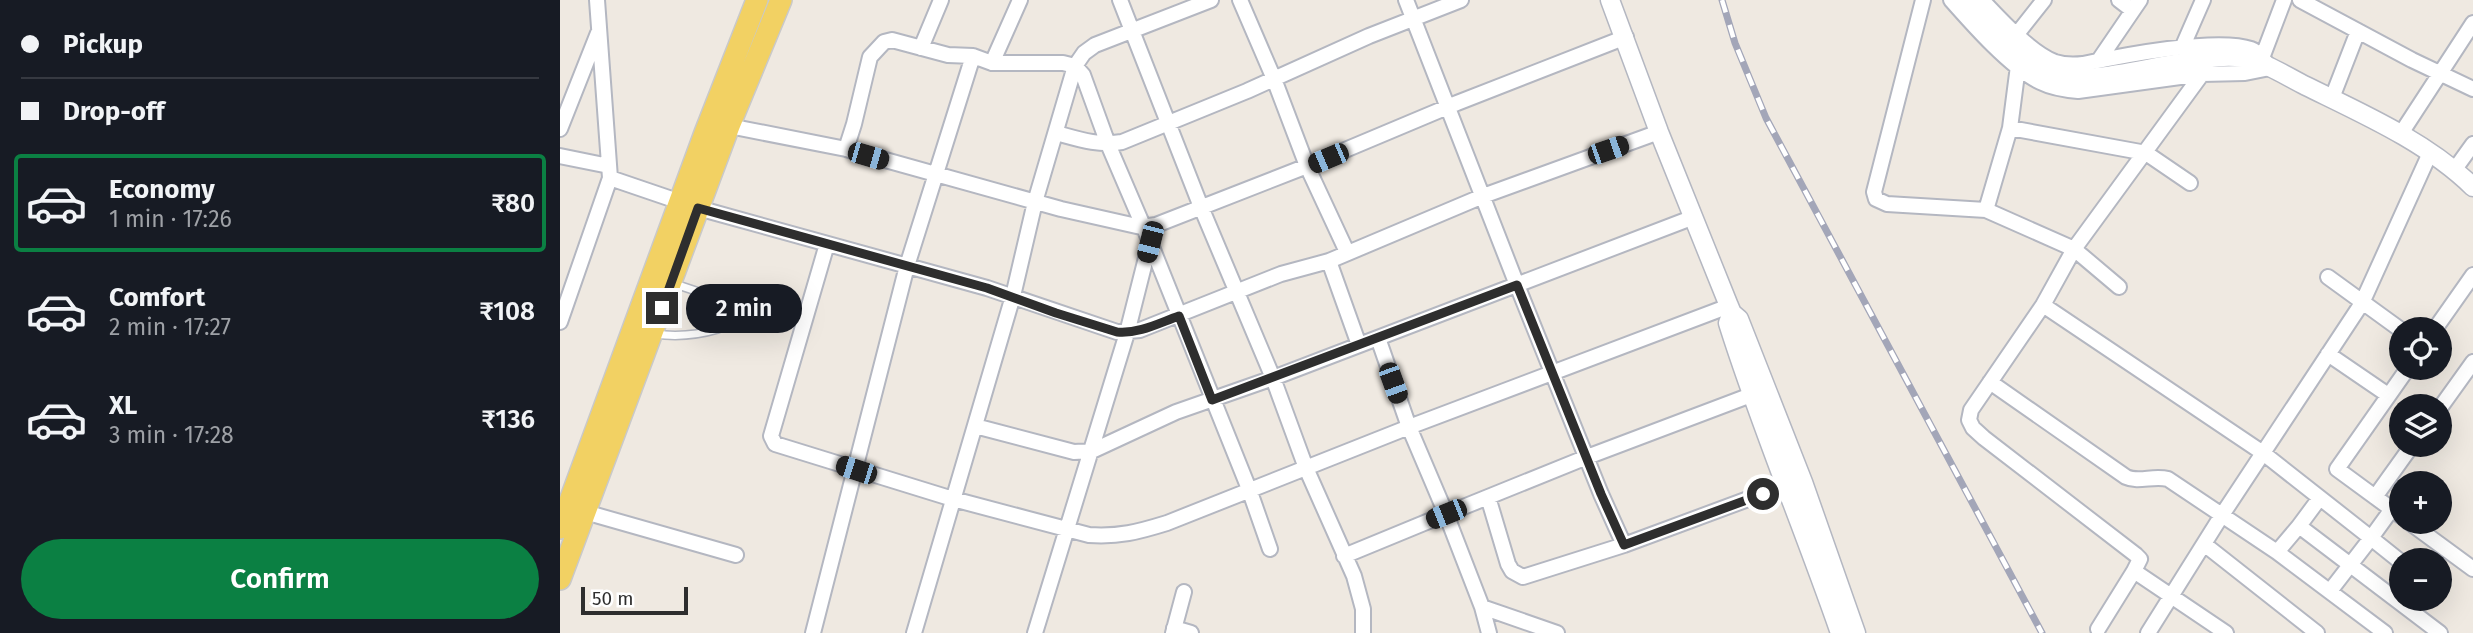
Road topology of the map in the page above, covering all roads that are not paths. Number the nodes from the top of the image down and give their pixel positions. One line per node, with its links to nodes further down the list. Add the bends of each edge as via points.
1 (597, 0): 24 (street)
2 (757, 0): 64 (main road, via 705,133)
3 (781, 0): 44 (main road)
4 (941, 0): 29 (street)
5 (1020, 0): 33 (street)
6 (1120, 0): 25 (street)
7 (1211, 0): 25 (street)
8 (1240, 0): 39 (street)
9 (1406, 0): 22 (street)
10 (1461, 0): 22 (street)
11 (1610, 0): 28 (street)
12 (1923, 0): 66 (street, via 1874,186 1876,198 1887,204)
13 (1951, 0): 36 (street)
14 (1966, 0): 34 (street, via 2015,50 2057,77 2084,78 2227,57)
15 (1982, 0): 27 (street)
16 (2044, 0): 27 (street)
17 (2119, 0): 21 (street)
18 (2203, 0): 30 (street)
19 (2284, 0): 34 (street)
20 (2300, 0): 26 (street)
21 (2136, 5): 32 (street)
22 (1413, 19): 39 (street); 42 (street)
23 (2473, 23): 37 (street)
24 (599, 29): 46 (street); 58 (street)
25 (1133, 30): 35 (street, via 1095,45); 43 (street)
26 (2358, 32): 37 (street); 41 (street)
27 (2017, 34): 32 (street, via 2053,61 2067,65)
28 (1626, 37): 42 (street); 47 (street)
29 (921, 48): 31 (street); 52 (street, via 892,40 877,47 870,57)
30 (2182, 48): 32 (street); 34 (street, via 2238,46 2254,50)
31 (973, 57): 33 (street); 59 (street)
32 (2099, 60)
33 (992, 63): 35 (street)
34 (2266, 63): 38 (street, via 2245,73); 41 (street)
35 (1075, 66): 48 (street); 50 (street, via 1083,75)
36 (2018, 66): 38 (street, via 2040,82 2078,91); 45 (street)
37 (2441, 73): 40 (street); 49 (street)
38 (2202, 74): 53 (street)
39 (1274, 79): 43 (street); 56 (street)
40 (2473, 89)
41 (2332, 98): 49 (street)
42 (1448, 107): 56 (street); 62 (street)
43 (1169, 122): 50 (street); 65 (street)
44 (729, 126): 52 (street); 64 (main road)
45 (2010, 128): 53 (street); 66 (street)
46 (560, 129)
47 (1659, 132): 62 (street); 67 (street)
48 (1056, 133): 50 (street); 63 (street)
49 (2400, 135): 54 (street)
50 (1108, 144): 68 (street)
51 (2473, 144): 57 (street)
52 (846, 149): 59 (street)
53 (2146, 153): 60 (street); 71 (street)
54 (2430, 153): 57 (street); 83 (street)
55 (560, 156): 58 (street)
56 (1307, 166): 65 (street); 72 (street)
57 (2455, 169): 61 (street)
58 (610, 172): 64 (street); 80 (street)
59 (936, 176): 63 (street); 74 (street)
60 (2190, 183)
61 (2473, 187)
62 (1483, 196): 72 (street); 78 (street)
63 (1035, 202): 68 (street); 82 (street)
64 (689, 205): 70 (street); 77 (main road); 122 (main road)
65 (1200, 207): 68 (street); 81 (street)
66 (1986, 210): 71 (street)
67 (1694, 217): 78 (street); 85 (street)
68 (1141, 227): 69 (street)
69 (1150, 242): 86 (street); 90 (street)
70 (827, 244): 74 (street); 111 (street, via 771,436 775,444)
71 (2074, 249): 79 (street); 84 (street)
72 (1347, 253): 73 (street)
73 (1329, 261): 81 (street); 93 (street)
74 (907, 266): 82 (street); 111 (street)
75 (2473, 275): 87 (street)
76 (2328, 277): 83 (street)
77 (672, 282): 91 (main road); 91 (lane, via 715,297 724,318 718,329 701,334)
78 (1517, 285): 92 (street); 96 (street)
79 (2119, 287)
80 (565, 293): 88 (street)
81 (1236, 293): 86 (street); 97 (street)
82 (1013, 296): 90 (street); 104 (street)
83 (2361, 303): 89 (street); 94 (street)
84 (2043, 305): 99 (street); 107 (street)
85 (1730, 310): 96 (street); 101 (street, via 1728,323); 153 (street, via 1739,318 1803,482)
86 (1179, 316): 90 (street); 103 (street)
87 (2443, 317)
88 (560, 322)
89 (2389, 322)
90 (1127, 333): 106 (street)
91 (652, 334): 119 (main road)
92 (1378, 338): 93 (street); 105 (street)
93 (1359, 345): 97 (street)
94 (2328, 354): 102 (street); 107 (street)
95 (2473, 362): 100 (street)
96 (1553, 373): 105 (street); 108 (street)
97 (1273, 378): 103 (street); 110 (street)
98 (2399, 380): 102 (street)
99 (1990, 382): 121 (street, via 2126,477 2168,479); 137 (street, via 1972,410 1969,420 1973,428 2136,555 2140,559)
100 (2450, 394)
101 (1751, 395): 108 (street); 112 (street)
102 (2388, 395): 114 (street, via 2337,469)
103 (1212, 400): 106 (street); 113 (street)
104 (975, 426): 106 (street, via 1074,452); 116 (street)
105 (1409, 427): 110 (street); 120 (street)
106 (1092, 451): 125 (street)
107 (2263, 453): 117 (street); 121 (street)
108 (1587, 457): 115 (street); 129 (street)
109 (2404, 457): 114 (street)
110 (1306, 468): 113 (street); 134 (street)
111 (856, 470): 116 (street); 145 (street)
112 (1786, 485): 129 (street); 152 (street)
113 (1249, 489): 125 (street, via 1131,534 1089,535); 130 (street)
114 (2375, 497): 118 (street)
115 (1488, 498): 120 (street); 129 (street, via 1508,564 1517,575 1523,577)
116 (953, 499): 125 (street); 146 (street)
117 (2319, 499): 124 (street); 127 (street)
118 (2389, 507)
119 (585, 512): 133 (street); 138 (main road)
120 (1446, 514): 134 (street); 142 (street)
121 (2222, 515): 128 (street); 131 (street)
122 (561, 520)
123 (2389, 521): 127 (street)
124 (2299, 526): 131 (street); 135 (street)
125 (1067, 528): 147 (street)
126 (2425, 534): 136 (street)
127 (2371, 538): 132 (street); 135 (street)
128 (2204, 544): 141 (street); 156 (street)
129 (1624, 545)
130 (1270, 550)
131 (2277, 552): 139 (street)
132 (2389, 552)
133 (736, 555)
134 (1344, 556): 149 (street, via 1363,609)
135 (2351, 565): 139 (street); 158 (street)
136 (2473, 569)
137 (2134, 571): 141 (street); 143 (street)
138 (560, 579)
139 (2330, 591): 157 (street)
140 (1184, 592): 144 (street)
141 (2172, 595): 154 (street); 155 (street)
142 (1482, 607): 150 (street); 151 (street)
143 (2098, 629)
144 (1173, 631): 148 (street)
145 (813, 633)
146 (914, 633)
147 (1035, 633)
148 (1191, 633)
149 (1363, 633)
150 (1489, 633)
151 (1557, 633)
152 (1840, 633)
153 (1856, 633)
154 (2148, 633)
155 (2226, 633)
156 (2317, 633)
157 (2385, 633)
158 (2440, 633)

